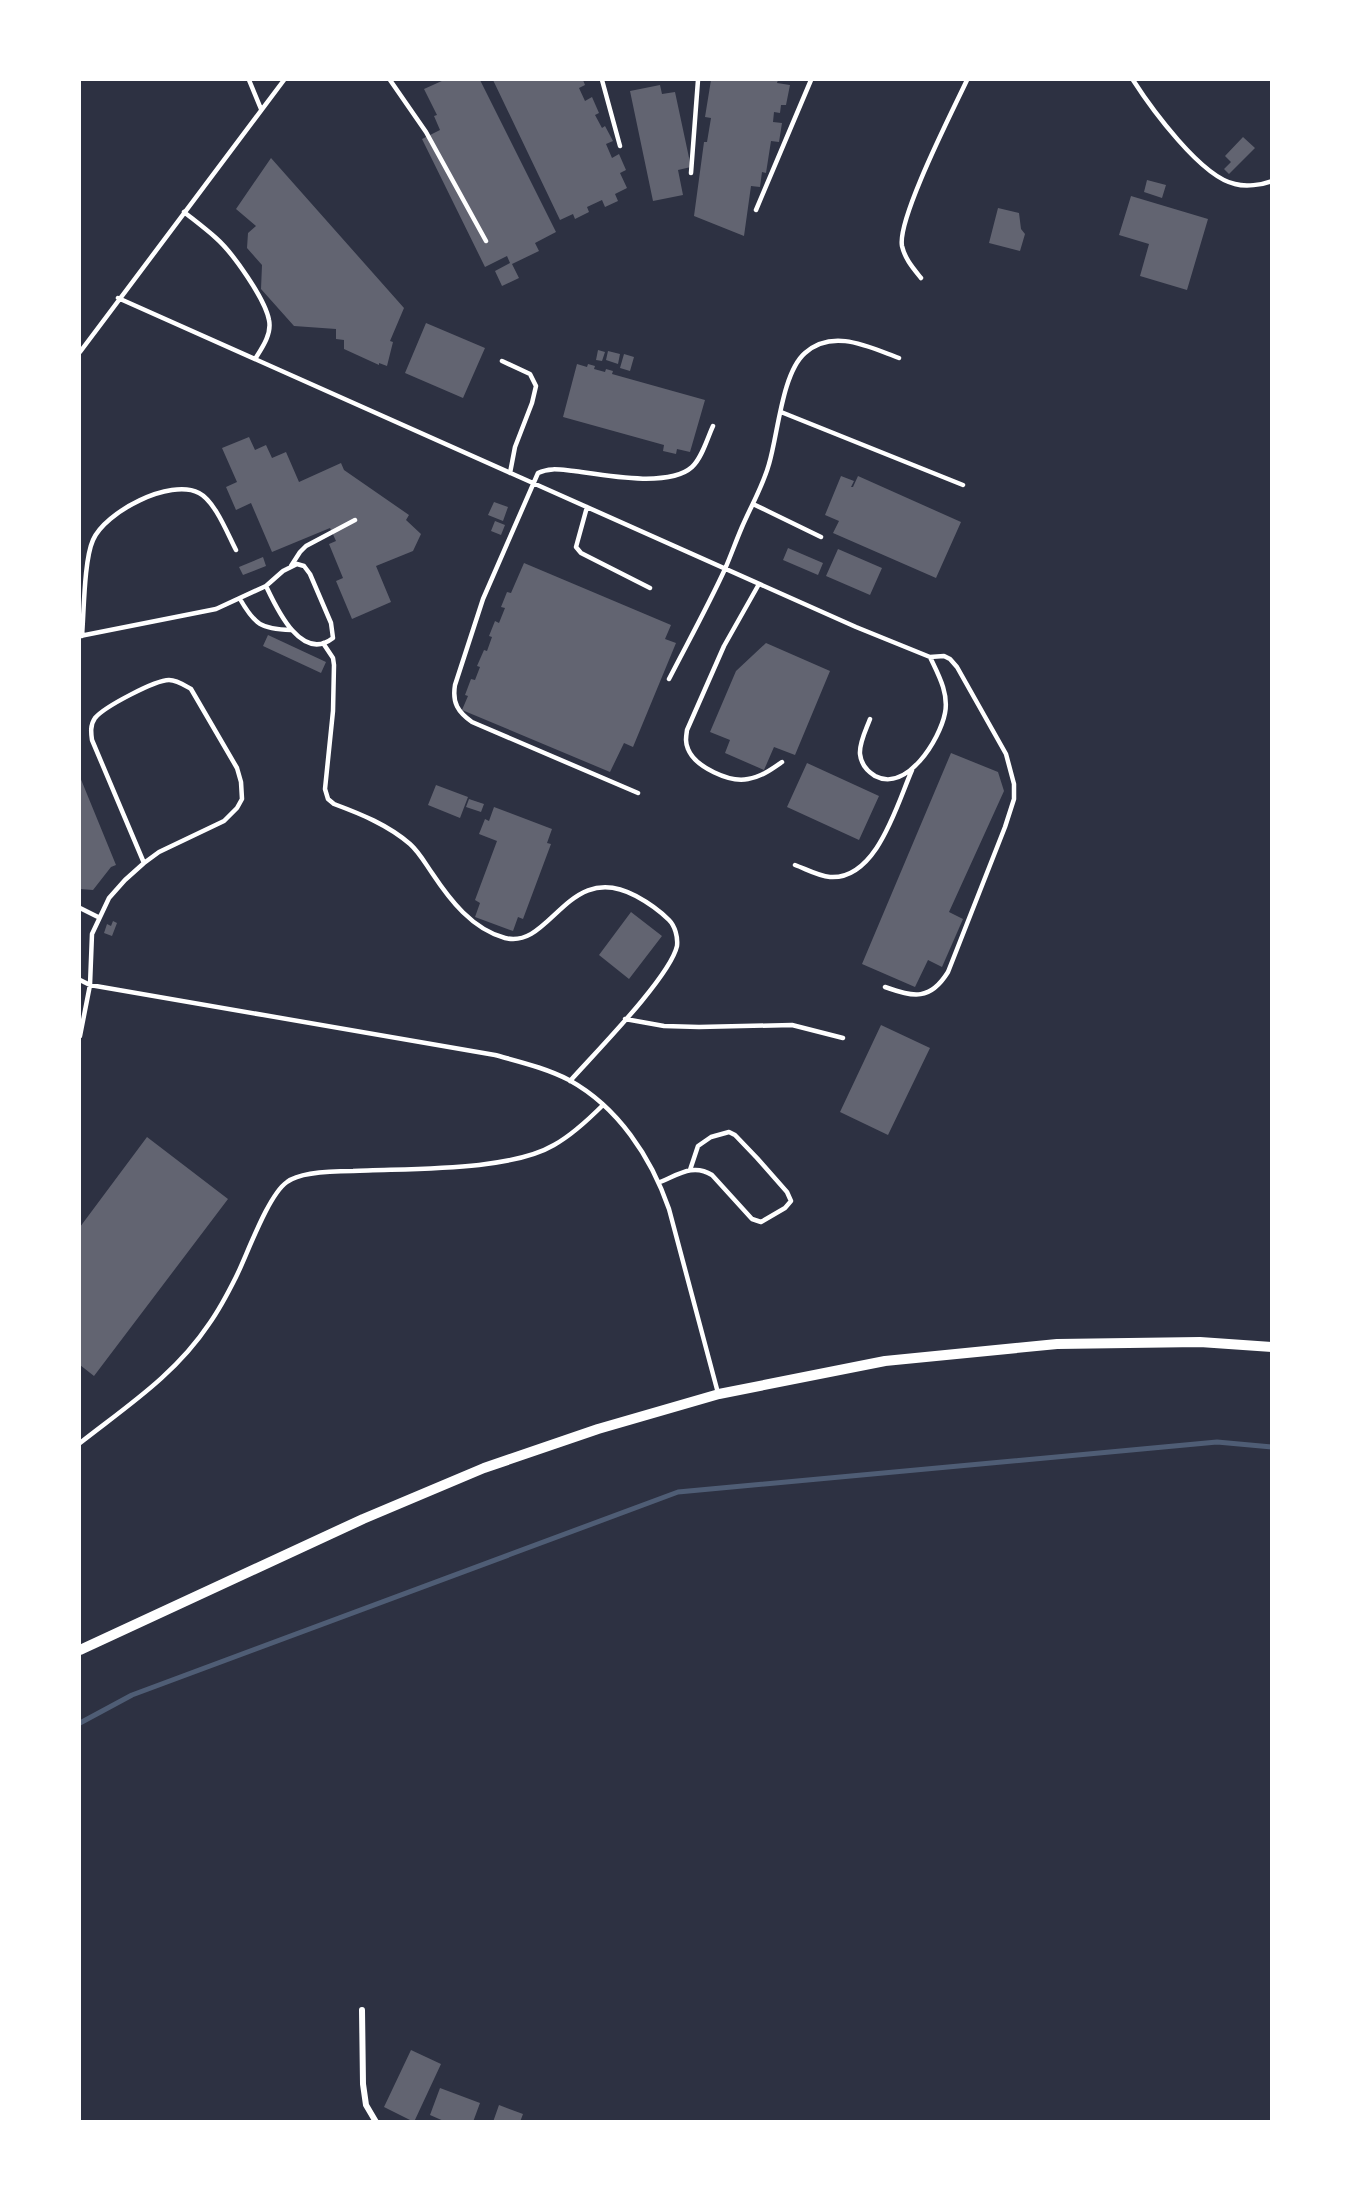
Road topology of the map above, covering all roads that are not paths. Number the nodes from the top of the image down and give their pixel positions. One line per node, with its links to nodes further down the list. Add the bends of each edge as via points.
1 (249, 80): 9 (lane)
2 (284, 80): 9 (lane)
3 (390, 80): 15 (lane, via 426,132)
4 (602, 80): 10 (lane)
5 (698, 80): 11 (lane)
6 (811, 80): 13 (lane)
7 (967, 80): 16 (lane, via 902,231 907,259)
8 (1133, 80): 12 (lane, via 1150,106 1199,162 1221,179 1248,186)
9 (261, 109): 14 (lane)
10 (620, 146)
11 (691, 173)
12 (1272, 181)
13 (756, 210)
14 (184, 212): 17 (lane); 20 (lane, via 218,239 263,304 270,321 269,332)
15 (486, 241)
16 (921, 278)
17 (118, 298): 18 (lane); 20 (lane)
18 (80, 352)
19 (899, 358): 22 (lane, via 843,340 813,347 794,367)
20 (255, 359): 24 (lane)
21 (502, 361): 24 (lane, via 530,374 536,386)
22 (781, 412): 26 (lane); 27 (lane, via 770,464)
23 (713, 426): 25 (lane, via 694,466 681,474 657,478 552,469 538,473)
24 (510, 473): 25 (lane)
25 (533, 483): 28 (lane); 46 (lane, via 483,599 455,685 456,706 472,722)
26 (963, 485)
27 (753, 504): 30 (lane); 33 (lane)
28 (587, 507): 33 (lane); 36 (lane, via 577,539 580,553)
29 (355, 520): 32 (lane, via 306,546)
30 (821, 537)
31 (236, 550): 39 (lane, via 208,500 199,493 188,489 161,492 131,506 103,525 92,543)
32 (291, 566): 35 (lane); 40 (lane, via 304,566 310,574 331,623 333,638)
33 (726, 568): 34 (lane); 42 (lane)
34 (759, 584): 41 (lane); 44 (lane, via 724,646 687,730 686,741 688,751 697,761 730,778 757,777)
35 (266, 586): 37 (lane); 38 (lane)
36 (650, 588)
37 (240, 599): 38 (lane, via 257,623 273,630); 39 (lane, via 216,609)
38 (291, 630): 40 (lane, via 303,639)
39 (81, 636)
40 (323, 643): 54 (lane, via 334,665 325,789 328,799 392,830 410,845 471,920 504,938 524,938 575,898 598,887 611,887 657,908 672,924 676,946 666,969)
41 (930, 657): 45 (lane, via 941,679 945,712 939,731); 53 (lane, via 944,656 957,667 1006,754 1013,776 1014,799 942,982 920,995)
42 (669, 679)
43 (870, 719): 45 (lane, via 860,754 869,772 892,779)
44 (782, 762)
45 (912, 769): 48 (lane, via 885,834 861,867 831,877)
46 (638, 793)
47 (144, 863): 47 (lane, via 224,821 242,799 237,768 191,688 168,680 146,687 103,712 94,718 90,729); 50 (lane, via 109,898)
48 (795, 865)
49 (80, 908): 50 (lane)
50 (98, 917): 52 (lane, via 90,949)
51 (80, 980): 52 (lane)
52 (90, 985): 55 (lane); 57 (lane, via 495,1055)
53 (885, 987)
54 (625, 1019): 56 (lane, via 664,1026 792,1025); 57 (lane)
55 (80, 1036)
56 (843, 1038)
57 (570, 1081): 58 (lane)
58 (603, 1105): 60 (lane, via 624,1125); 63 (lane, via 580,1127 538,1153 493,1163 336,1171 287,1181 195,1345 168,1374)
59 (690, 1170): 59 (lane, via 698,1146 729,1132 757,1158 791,1201 765,1221 756,1221 712,1175 698,1168); 60 (lane)
60 (660, 1182): 62 (lane)
61 (1272, 1347): 62 (street, via 1200,1342 1057,1344 885,1361)
62 (719, 1394): 64 (street, via 589,1432 473,1472)
63 (80, 1443)
64 (80, 1650)
65 (362, 2010): 66 (street, via 363,2084 366,2105)
66 (376, 2121)

